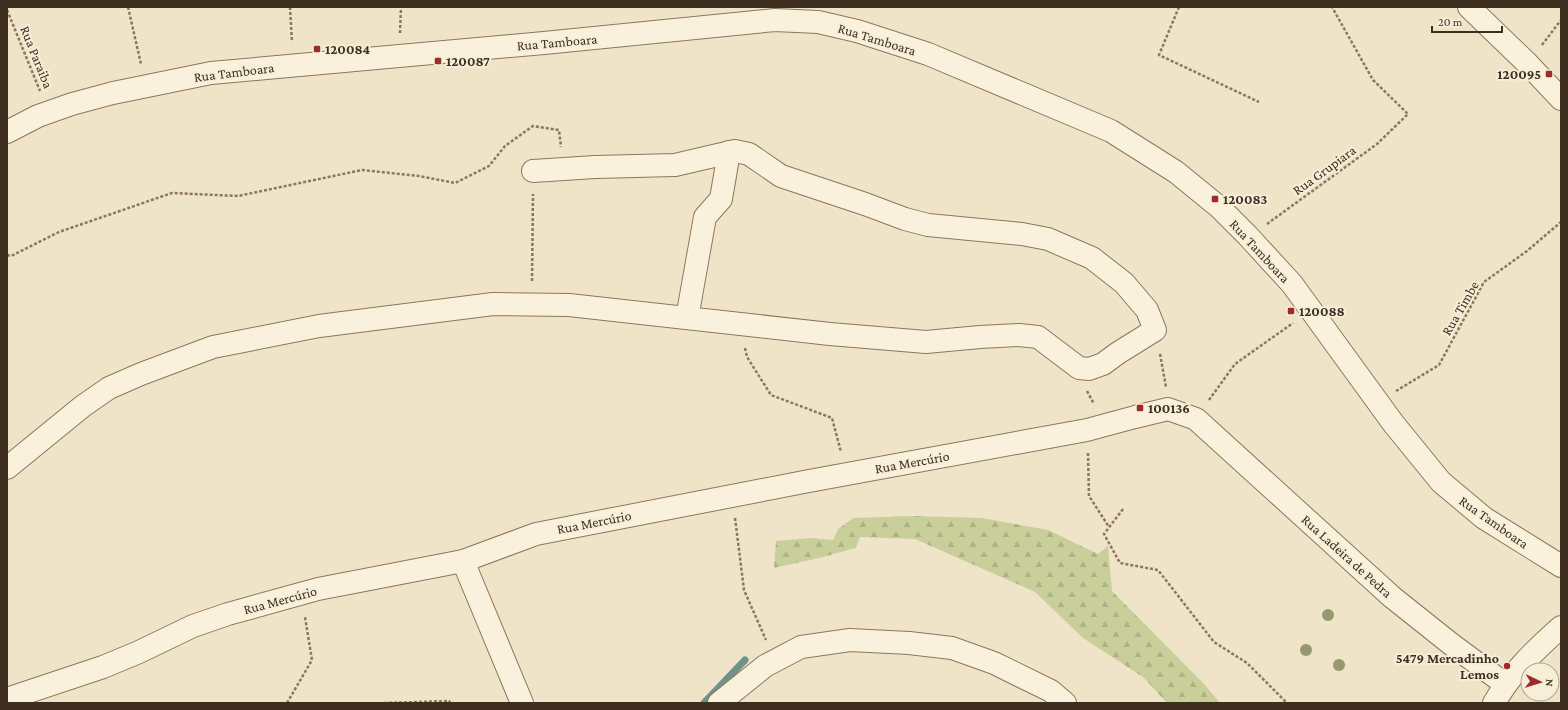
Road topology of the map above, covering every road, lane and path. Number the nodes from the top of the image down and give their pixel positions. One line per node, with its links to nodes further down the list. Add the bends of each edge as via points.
1 (128, 7): 10 (path)
2 (290, 7): 9 (path)
3 (1179, 7): 12 (path, via 1159,55)
4 (1332, 7): 19 (path, Rua Grupiara, via 1373,80 1408,114 1377,144)
5 (1469, 7): 8 (street)
6 (7, 10): 13 (path, Rua Paraiba)
7 (1561, 20): 8 (path)
8 (1528, 64): 11 (street)
9 (294, 66): 10 (street, Rua Tamboara, via 211,73); 19 (street, Rua Tamboara, via 775,20 818,22 857,31 928,54 1111,131 1176,172 1219,207)
10 (147, 86): 13 (street, Rua Tamboara)
11 (1561, 99)
12 (1259, 102)
13 (49, 112): 14 (street, Rua Tamboara)
14 (7, 132)
15 (729, 152): 16 (street, via 675,166 595,166); 23 (street, via 721,199 705,217); 25 (street, via 749,154 781,176 905,219 928,225 1048,239 1092,258 1124,284 1147,310)
16 (563, 169): 17 (street); 20 (path, via 559,130 533,126 505,146 489,166 455,183 362,170 238,196 172,193 59,232 11,256)
17 (533, 172): 21 (path)
18 (1561, 222): 27 (path, Rua Timbe, via 1484,282 1439,364)
19 (1250, 239): 22 (street, Rua Tamboara, via 1292,284)
20 (7, 255)
21 (532, 304): 23 (street, via 569,305); 31 (street, via 492,304 319,326 213,347 109,388)
22 (1311, 310): 27 (street, Rua Tamboara); 29 (path, via 1235,364)
23 (688, 318): 24 (street)
24 (739, 324): 26 (street, via 926,342 1019,335 1038,337); 32 (path, via 747,357 771,395 832,418)
25 (1155, 330): 26 (street, via 1103,364 1089,369 1079,368); 28 (path)
26 (1069, 361): 30 (path, via 1095,404)
27 (1378, 402): 37 (street, Rua Tamboara, via 1441,482 1484,518)
28 (1168, 409): 29 (street); 30 (street, Rua Mercúrio)
29 (1196, 418): 41 (street, Rua Ladeira de Pedra, via 1392,597)
30 (1084, 430): 32 (street, Rua Mercúrio); 35 (path, via 1089,496)
31 (7, 468)
32 (847, 474): 33 (street, Rua Mercúrio)
33 (732, 496): 36 (street, Rua Mercúrio, via 536,534); 40 (path, via 744,590)
34 (1123, 508): 35 (path)
35 (1109, 527): 49 (path, via 1104,534 1120,563 1158,570 1214,642 1247,663)
36 (463, 561): 38 (street, Rua Mercúrio); 46 (street)
37 (1561, 566)
38 (302, 594): 42 (street, Rua Mercúrio, via 193,626 103,667); 43 (path, via 312,660)
39 (1561, 627): 41 (street, via 1526,659)
40 (775, 661): 47 (street); 48 (street, via 801,647 850,640 952,648 994,663 1051,691)
41 (1505, 684): 50 (street)
42 (7, 699)
43 (287, 703)
44 (384, 703): 45 (path)
45 (450, 703)
46 (522, 703)
47 (719, 703)
48 (1065, 703)
49 (1287, 703)
50 (1494, 703)

